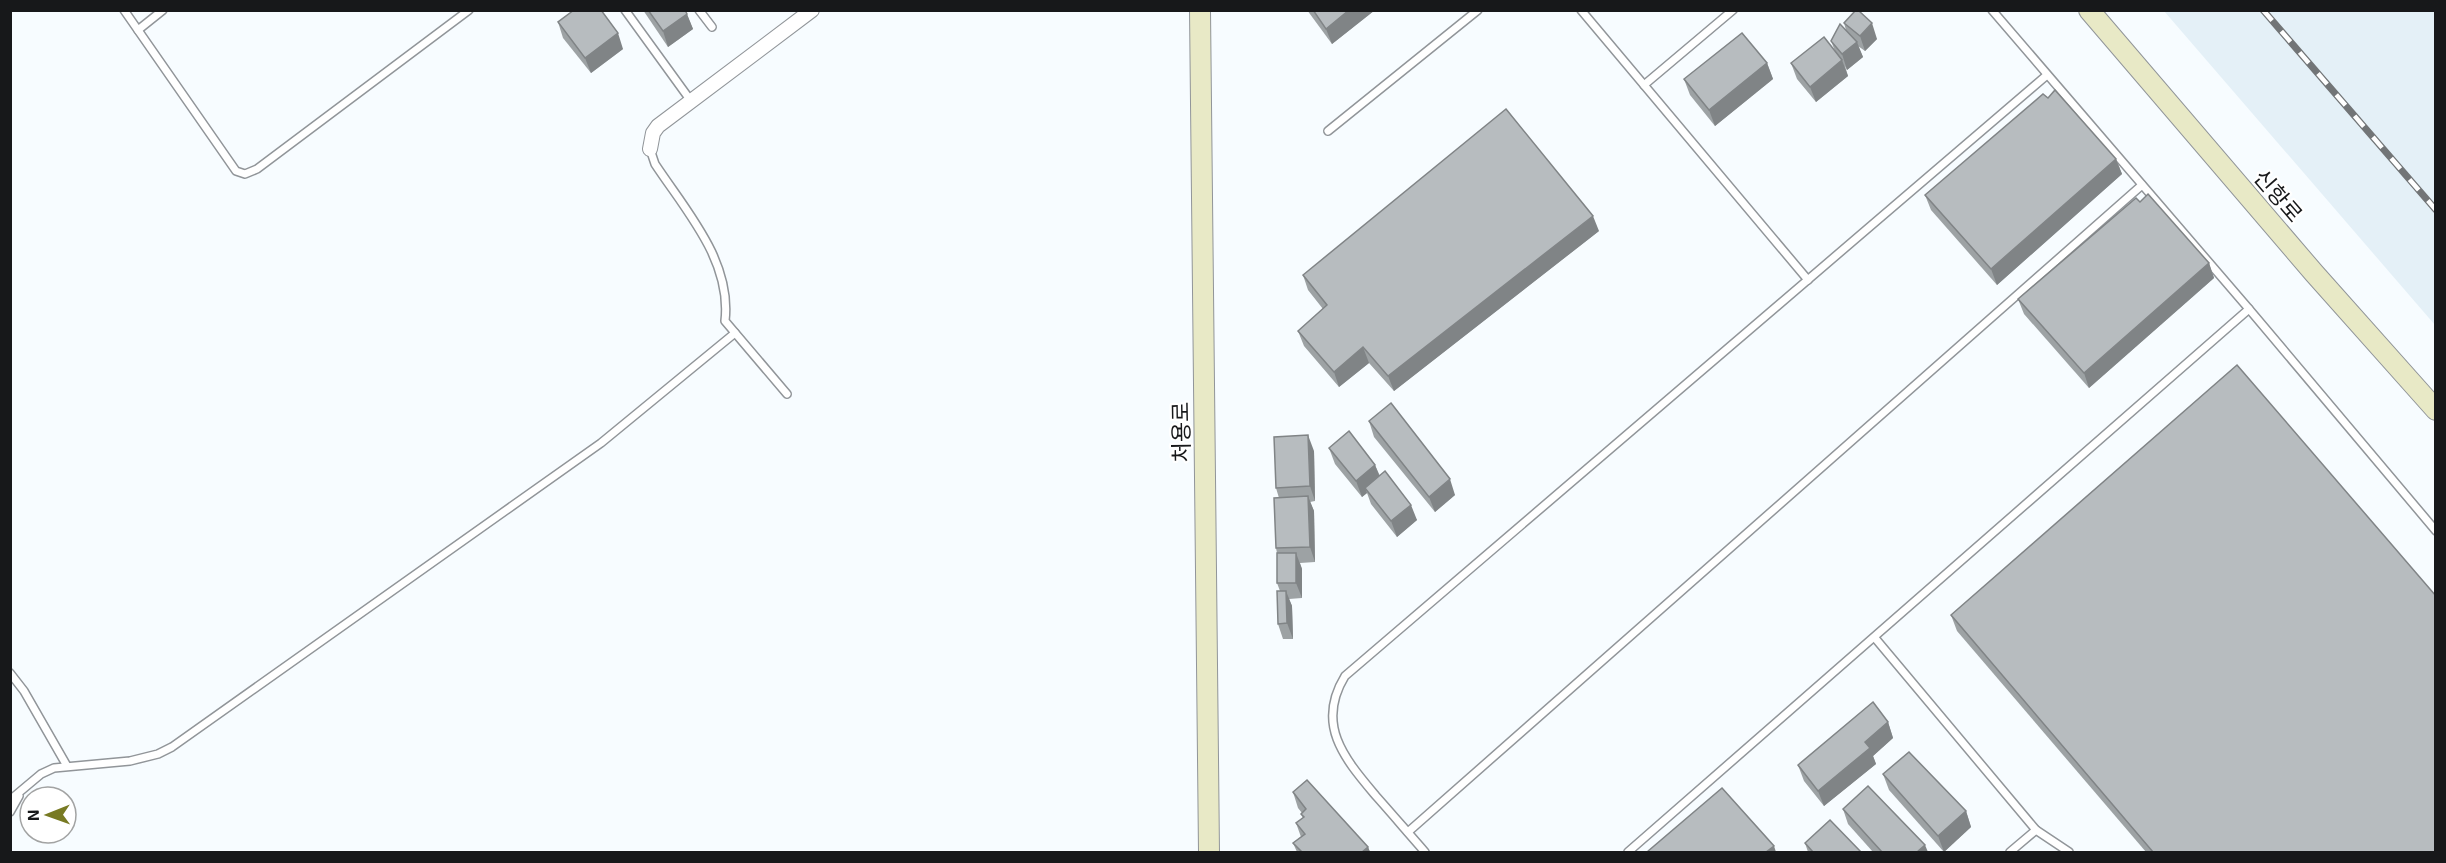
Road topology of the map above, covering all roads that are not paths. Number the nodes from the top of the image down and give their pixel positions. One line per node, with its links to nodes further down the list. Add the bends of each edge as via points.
1 (124, 10): 14 (lane)
2 (163, 10): 14 (lane)
3 (469, 10): 14 (lane, via 257,169 245,174 236,171)
4 (625, 10): 17 (lane)
5 (699, 10): 13 (lane)
6 (812, 10): 17 (street)
7 (1200, 10): 35 (street, 처용로)
8 (1478, 10): 18 (lane)
9 (1581, 10): 16 (lane)
10 (1733, 10): 16 (lane)
11 (1992, 10): 15 (lane)
12 (2089, 10): 25 (street, 신항로)
13 (712, 27)
14 (138, 30)
15 (2047, 75): 20 (lane); 21 (lane)
16 (1644, 85): 21 (lane)
17 (692, 100): 19 (street, via 658,126)
18 (1328, 131)
19 (650, 149): 23 (lane, via 655,164 709,245 725,294 725,321)
20 (2142, 184): 22 (lane); 34 (lane)
21 (1808, 280): 34 (lane, via 1345,676 1333,705 1339,747)
22 (2249, 309): 26 (lane); 27 (lane)
23 (735, 333): 24 (lane); 29 (lane, via 601,443 172,747 130,761)
24 (787, 394)
25 (2436, 410)
26 (2436, 531)
27 (1875, 638): 33 (lane); 37 (lane)
28 (10, 673): 29 (lane)
29 (68, 766): 30 (lane, via 41,774)
30 (28, 785)
31 (18, 797): 32 (lane)
32 (10, 812)
33 (2036, 830): 38 (lane); 39 (lane)
34 (1408, 832): 36 (lane)
35 (1209, 852)
36 (1425, 852)
37 (1628, 852)
38 (2010, 852)
39 (2068, 852)

